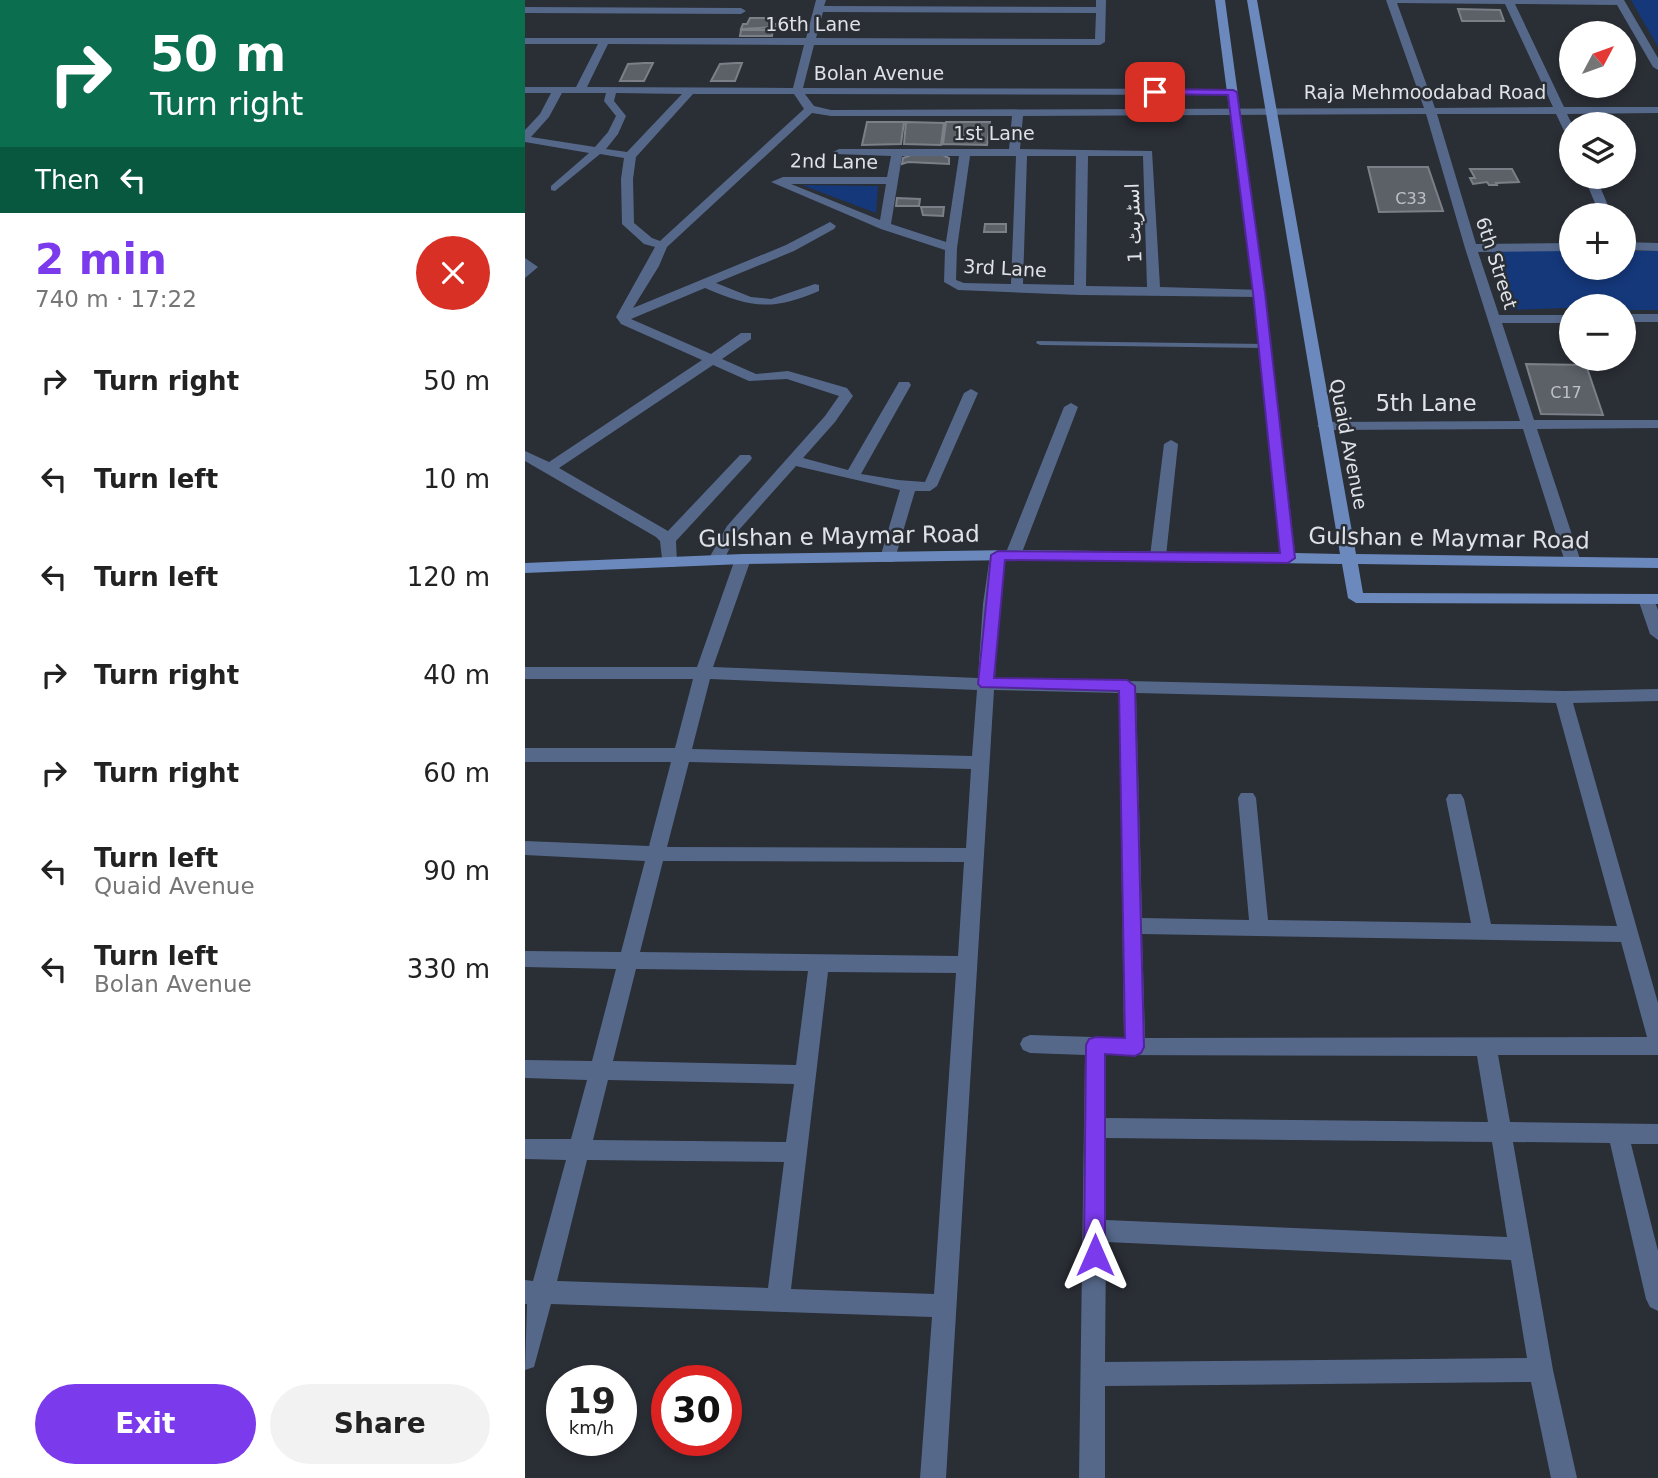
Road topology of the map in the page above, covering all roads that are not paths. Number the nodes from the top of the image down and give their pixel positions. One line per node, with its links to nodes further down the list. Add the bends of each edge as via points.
1 (746, 0): 16 (street)
2 (1220, 0): 30 (main road)
3 (1252, 0): 34 (main road, Quaid Avenue)
4 (1391, 0): 6 (street); 38 (street, 6th Street)
5 (1619, 1): 6 (street); 22 (street)
6 (1509, 2): 32 (street)
7 (586, 5): 8 (street); 13 (street); 14 (street)
8 (656, 5): 16 (street)
9 (820, 5): 10 (street); 21 (street)
10 (889, 5): 15 (street)
11 (1030, 5): 12 (street); 15 (street)
12 (1101, 5): 15 (street, 16th Lane, via 1100,42)
13 (525, 10)
14 (577, 20)
15 (960, 21): 21 (street, 16th Lane)
16 (735, 26): 20 (street, 16th Lane); 21 (street, 16th Lane)
17 (571, 30): 19 (street)
18 (525, 41): 19 (street, 16th Lane)
19 (565, 41): 20 (street, 16th Lane)
20 (605, 41): 25 (street)
21 (809, 41): 28 (street)
22 (1658, 67)
23 (525, 89): 24 (street, Bolan Avenue)
24 (558, 90): 25 (street, Bolan Avenue); 40 (street)
25 (580, 90): 26 (street, Bolan Avenue)
26 (612, 90): 27 (street, Bolan Avenue); 41 (street, via 609,101 621,122)
27 (691, 90): 28 (street, Bolan Avenue); 48 (street)
28 (797, 91): 29 (street, Bolan Avenue); 31 (street)
29 (1001, 92): 30 (street, Bolan Avenue); 36 (street)
30 (1233, 92): 33 (main road)
31 (810, 109): 36 (street, Bolan Avenue, via 831,113); 54 (street)
32 (1562, 109): 35 (street, Raja Mehmoodabad Road); 38 (street, Raja Mehmoodabad Road); 39 (street)
33 (1233, 110): 34 (street, Raja Mehmoodabad Road); 37 (street, Bolan Avenue); 67 (main road)
34 (1269, 110): 38 (street, Raja Mehmoodabad Road); 81 (main road, Quaid Avenue)
35 (1658, 110)
36 (997, 111): 37 (street, Bolan Avenue)
37 (1018, 111): 45 (street)
38 (1431, 111): 59 (street, 6th Street)
39 (1563, 112)
40 (525, 138): 41 (street)
41 (596, 150): 48 (street); 51 (street)
42 (839, 152): 43 (street, 1st Lane)
43 (897, 152): 44 (street, 1st Lane); 49 (street)
44 (965, 152): 45 (street, 1st Lane); 58 (street)
45 (1018, 152): 46 (street, 1st Lane); 64 (street)
46 (1082, 153): 47 (street, 1st Lane); 65 (street)
47 (1148, 153): 66 (street, اسٹریٹ 1)
48 (630, 156): 54 (street, via 628,224)
49 (891, 181): 50 (street, 2nd Lane); 53 (street)
50 (777, 182): 53 (street, 3rd Lane)
51 (555, 188)
52 (829, 226): 62 (street, via 790,248)
53 (885, 226): 58 (street, 3rd Lane)
54 (662, 245): 68 (street)
55 (1636, 246): 57 (street)
56 (1559, 247): 59 (street)
57 (1658, 247)
58 (951, 248): 64 (street, 3rd Lane, via 950,282 954,285)
59 (1471, 248): 72 (street, 6th Street)
60 (525, 262): 61 (street, via 532,267)
61 (525, 274)
62 (705, 283): 63 (street, via 762,304 786,301); 68 (street)
63 (815, 288)
64 (1017, 289): 65 (street, 3rd Lane)
65 (1080, 291): 66 (street, 3rd Lane)
66 (1154, 292): 67 (street, 3rd Lane)
67 (1259, 293): 75 (main road)
68 (623, 317): 76 (street)
69 (1559, 318): 72 (street)
70 (1636, 318): 71 (street)
71 (1658, 318)
72 (1494, 319): 82 (street, 6th Street)
73 (746, 336): 76 (street)
74 (1039, 343): 75 (lane)
75 (1265, 346): 94 (main road)
76 (712, 359): 86 (street, via 754,378 788,375 846,396); 87 (street)
77 (904, 385): 88 (street)
78 (971, 393): 89 (street, via 933,484)
79 (1071, 407): 91 (street)
80 (1658, 424): 82 (street)
81 (1324, 426): 82 (street, 5th Lane); 97 (main road, Quaid Avenue)
82 (1529, 426): 98 (street, 6th Street)
83 (1171, 444): 92 (street)
84 (525, 456): 87 (street)
85 (745, 458): 90 (street)
86 (792, 460): 88 (street); 96 (street, via 732,529)
87 (549, 468): 90 (street)
88 (852, 476): 89 (street)
89 (907, 486): 93 (street)
90 (669, 540): 99 (street)
91 (1005, 555): 92 (main road, Gulshan e Maymar Road); 93 (main road, Gulshan e Maymar Road); 106 (street)
92 (1158, 556): 94 (main road, Gulshan e Maymar Road)
93 (888, 558): 95 (main road, Gulshan e Maymar Road)
94 (1288, 558): 97 (main road, Gulshan e Maymar Road)
95 (743, 559): 96 (main road, Gulshan e Maymar Road); 105 (street)
96 (716, 561): 99 (main road, Gulshan e Maymar Road)
97 (1350, 561): 98 (main road, Gulshan e Maymar Road); 102 (main road, Quaid Avenue, via 1356,598)
98 (1573, 562): 100 (main road, Gulshan e Maymar Road)
99 (669, 563): 101 (main road, Gulshan e Maymar Road)
100 (1658, 563)
101 (525, 568)
102 (1652, 599): 103 (street)
103 (1658, 634)
104 (525, 673): 105 (street)
105 (703, 674): 106 (street); 111 (street)
106 (986, 684): 107 (street); 112 (street)
107 (1127, 686): 109 (street); 118 (street)
108 (1658, 695): 109 (street)
109 (1563, 697): 121 (street)
110 (525, 755): 111 (street)
111 (681, 755): 112 (street); 116 (street)
112 (981, 763): 117 (street)
113 (1247, 798): 119 (street)
114 (1455, 799): 120 (street)
115 (525, 848): 116 (street)
116 (656, 853): 117 (street); 123 (street)
117 (975, 855): 125 (street)
118 (1132, 926): 119 (street); 131 (street)
119 (1259, 928): 120 (street)
120 (1483, 932): 121 (street)
121 (1629, 934): 126 (street)
122 (525, 958): 123 (street)
123 (627, 960): 124 (street); 133 (street)
124 (819, 963): 125 (street); 134 (street)
125 (968, 965): 147 (street)
126 (1658, 1040)
127 (1030, 1044): 128 (street)
128 (1096, 1045): 131 (street); 135 (street)
129 (1486, 1045): 130 (street); 131 (street); 136 (street)
130 (1658, 1045)
131 (1135, 1047)
132 (525, 1069): 133 (street)
133 (598, 1071): 134 (street); 140 (street)
134 (805, 1075): 141 (street)
135 (1095, 1128): 136 (street); 142 (street)
136 (1501, 1132): 137 (street); 143 (street)
137 (1618, 1133): 138 (street); 145 (street)
138 (1658, 1134)
139 (525, 1149): 140 (street)
140 (577, 1151): 141 (street); 144 (street)
141 (796, 1152): 146 (street)
142 (1095, 1231): 143 (street); 150 (street)
143 (1521, 1250): 149 (street)
144 (534, 1292): 146 (street); 148 (street)
145 (1658, 1299)
146 (778, 1300): 147 (street)
147 (945, 1306): 151 (street)
148 (525, 1358)
149 (1541, 1370): 150 (street); 153 (street)
150 (1094, 1374): 152 (street)
151 (933, 1478)
152 (1092, 1478)
153 (1564, 1478)

